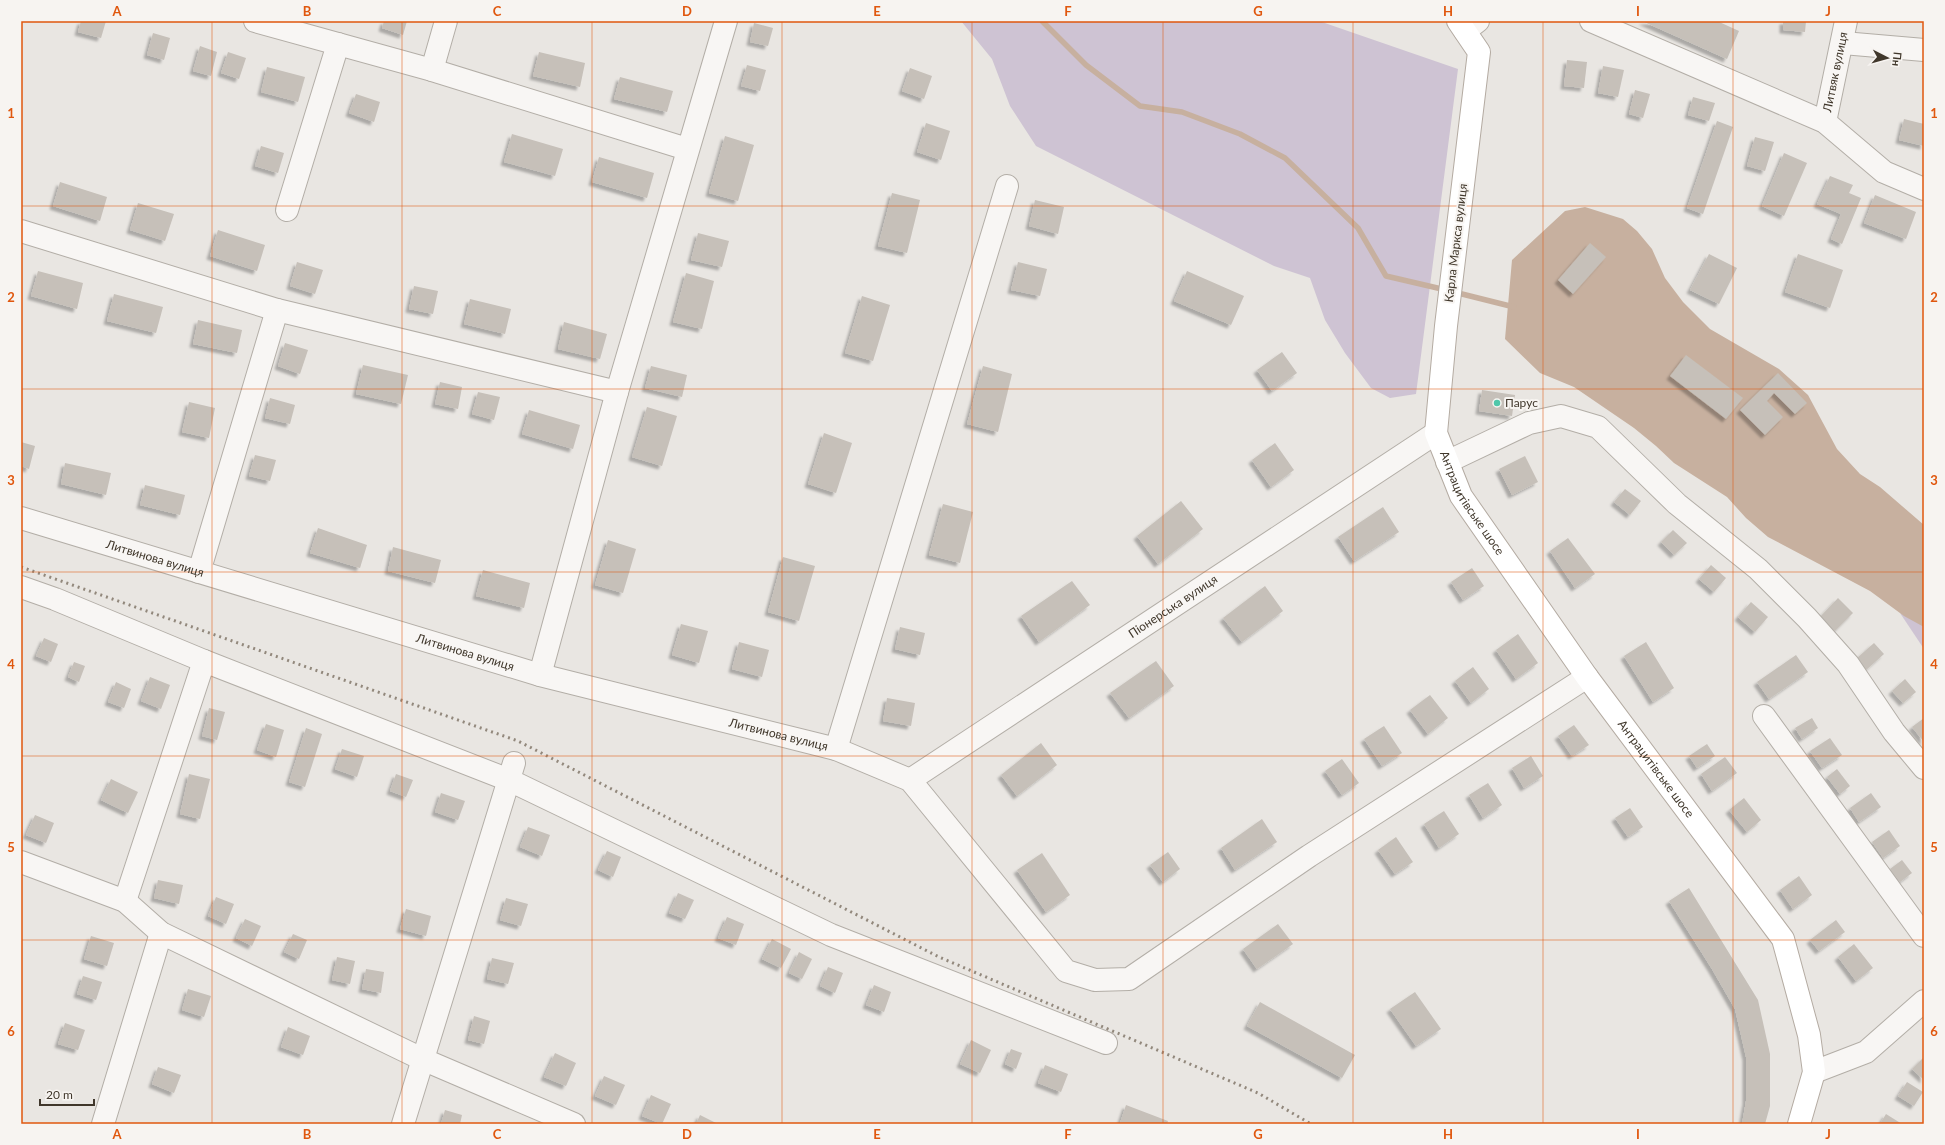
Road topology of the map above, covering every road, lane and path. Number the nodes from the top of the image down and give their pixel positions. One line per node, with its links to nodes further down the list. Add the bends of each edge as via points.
1 (255, 21): 8 (street)
2 (446, 21): 10 (street)
3 (726, 21): 12 (street)
4 (1592, 21): 11 (street)
5 (1846, 21): 7 (street, Литвяк вулиця)
6 (1467, 24): 19 (main road, Карла Маркса вулиця, via 1480,52 1446,326)
7 (1843, 43): 9 (street); 11 (street, Литвяк вулиця)
8 (338, 44): 10 (street); 15 (street)
9 (1924, 50)
10 (432, 70): 12 (street)
11 (1825, 122): 14 (street, via 1884,172)
12 (687, 149): 18 (street)
13 (1007, 186): 28 (street)
14 (1924, 189)
15 (287, 210)
16 (21, 231): 17 (street)
17 (277, 310): 18 (street); 22 (street)
18 (617, 392): 25 (street)
19 (1436, 433): 20 (main road, Антрацитівське шосе); 31 (street, Піонерська вулиця)
20 (1447, 462): 26 (main road, Антрацитівське шосе, via 1461,496); 29 (street, via 1529,423 1561,416 1598,427 1677,504 1758,569 1807,618 1848,664 1894,732)
21 (21, 518): 22 (street, Литвинова вулиця)
22 (199, 572): 25 (street, Литвинова вулиця)
23 (21, 587): 24 (street)
24 (204, 661): 30 (street); 33 (street)
25 (540, 675): 28 (street, Литвинова вулиця)
26 (1587, 677): 31 (street, via 1309,856 1129,979 1095,980 1066,971); 39 (main road, Антрацитівське шосе, via 1783,939 1808,1035)
27 (1764, 716): 35 (street)
28 (836, 749): 31 (street, Литвинова вулиця)
29 (1924, 768)
30 (511, 771): 37 (street, via 831,935); 38 (street)
31 (910, 780)
32 (21, 862): 33 (street)
33 (125, 901): 34 (street)
34 (161, 932): 38 (street); 40 (street)
35 (1924, 936)
36 (1924, 1001): 39 (street, via 1866,1052)
37 (1106, 1043)
38 (422, 1059): 41 (street); 42 (street)
39 (1814, 1072): 43 (main road, Антрацитівське шосе)
40 (103, 1124)
41 (403, 1124)
42 (574, 1124)
43 (1799, 1124)

